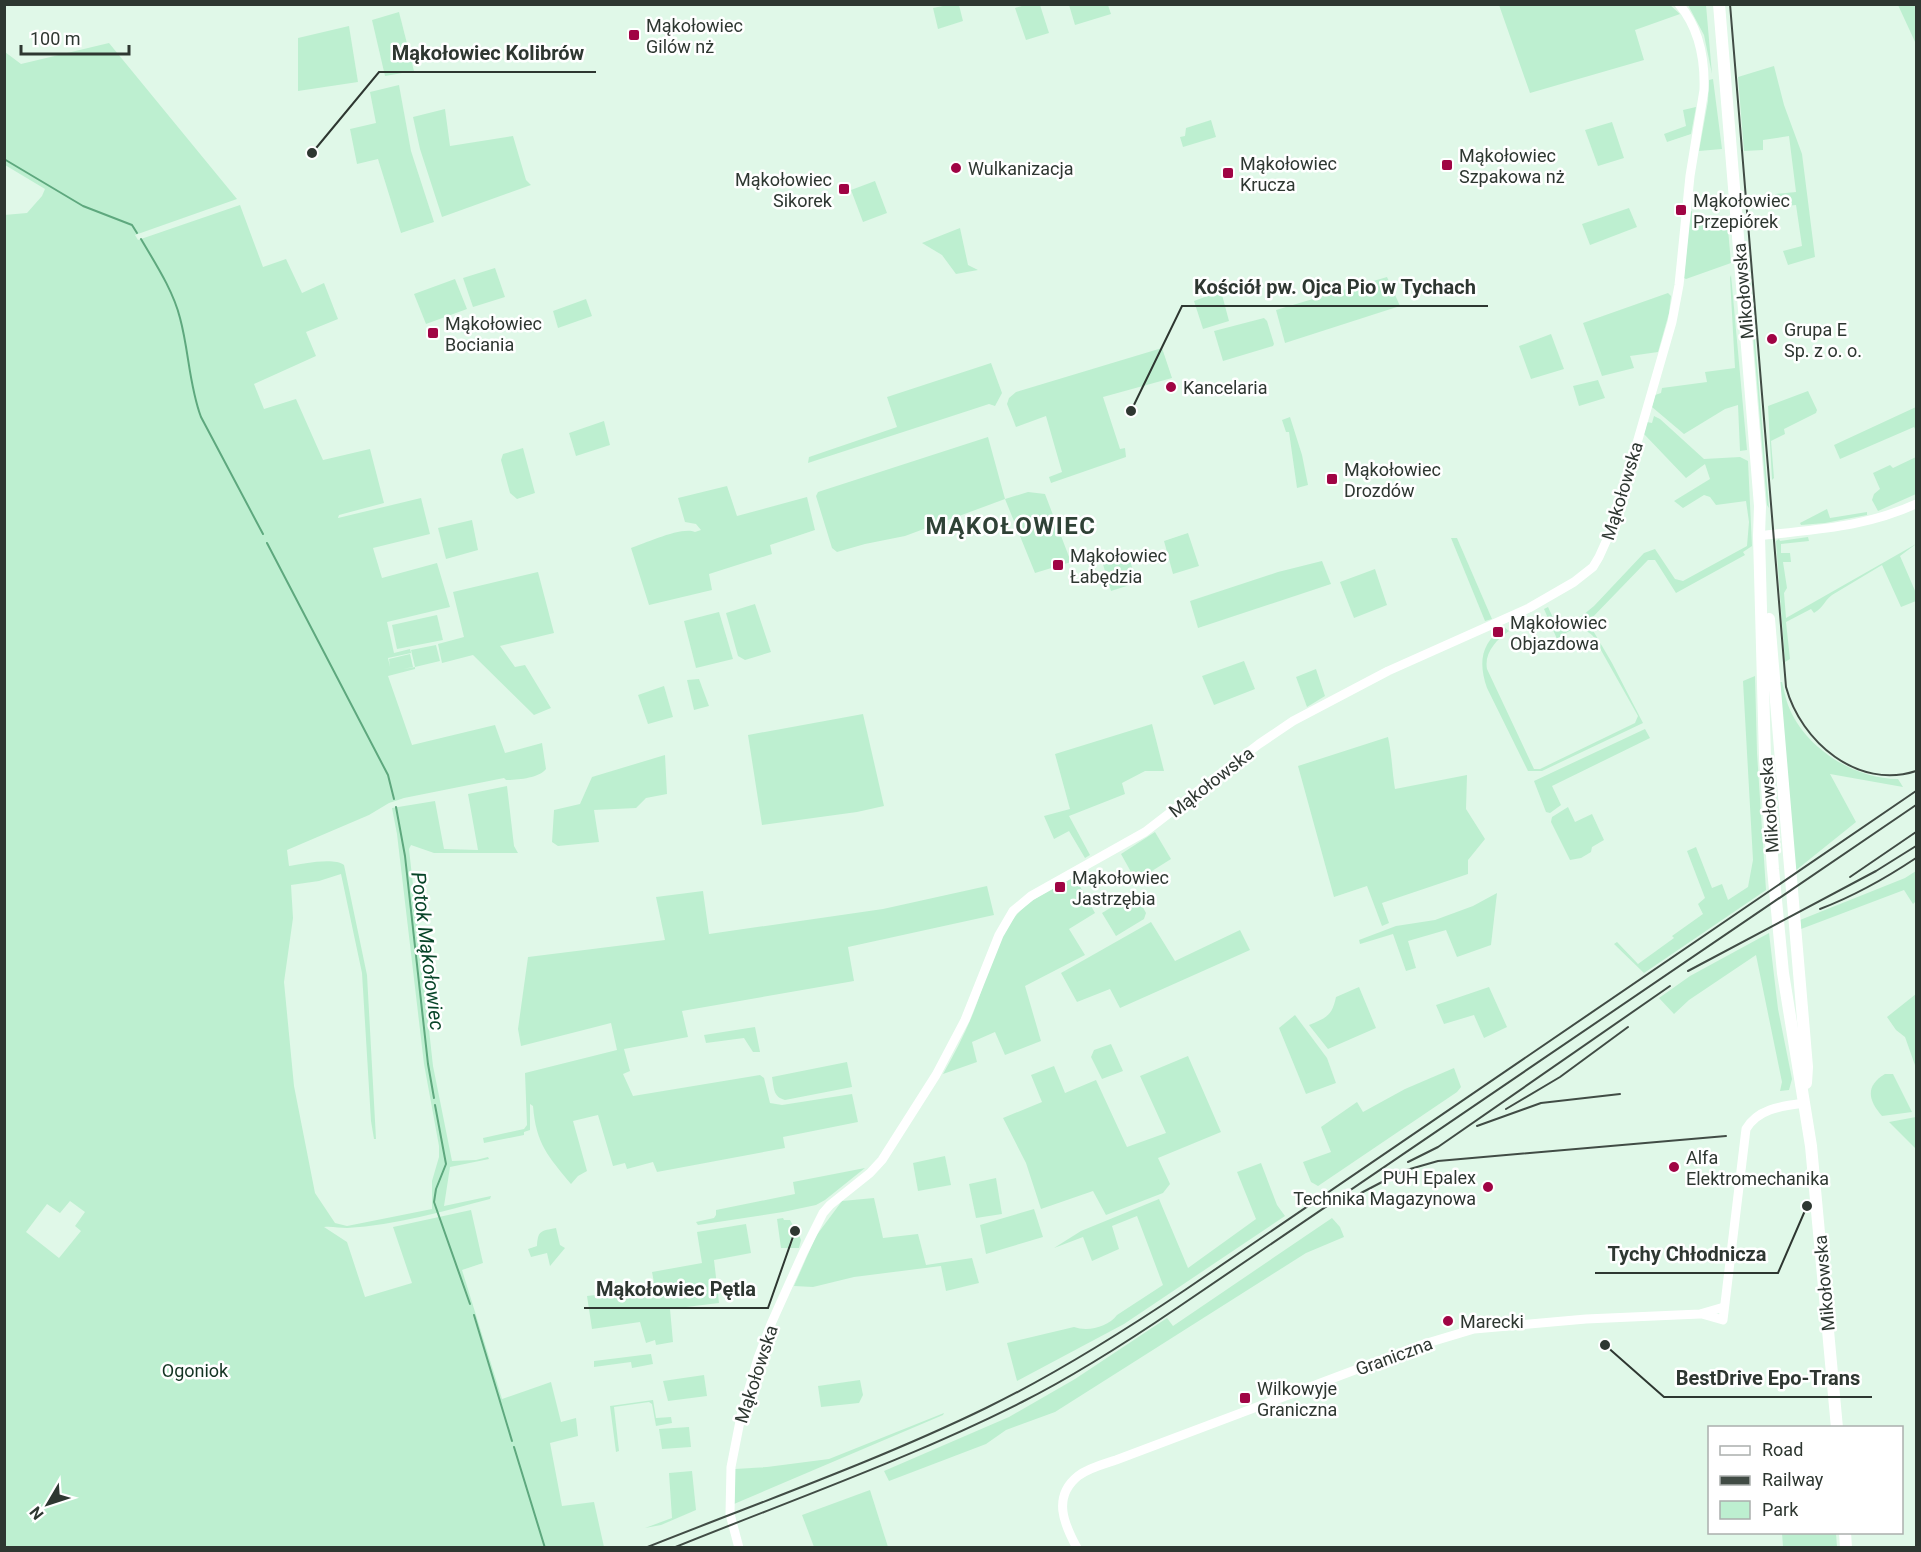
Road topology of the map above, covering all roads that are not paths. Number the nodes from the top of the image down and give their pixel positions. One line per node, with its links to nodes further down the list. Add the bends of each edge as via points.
1 (1679, 4): 9 (street, Mąkołowska, via 1698,38 1704,70 1679,285 1672,322 1606,546 1593,567 1574,582 1523,611 1388,671 1293,720 1145,832 1031,896 1013,911 936,1075 882,1160 823,1213 771,1324 741,1416 731,1467 730,1514)
2 (1719, 4): 4 (main road, Mikołowska)
3 (1917, 504): 4 (street, via 1850,526)
4 (1762, 536): 5 (main road, Mikołowska, via 1807,1067); 5 (main road, Mikołowska, via 1765,758 1773,869 1791,1034)
5 (1805, 1102): 6 (street, via 1766,1111 1746,1129); 8 (main road, Mikołowska)
6 (1724, 1307): 7 (street); 7 (street, via 1723,1320)
7 (1700, 1314): 10 (street, Graniczna, via 1474,1329 1424,1344 1085,1472 1066,1491 1061,1511)
8 (1837, 1426)
9 (739, 1548)
10 (1077, 1548)

